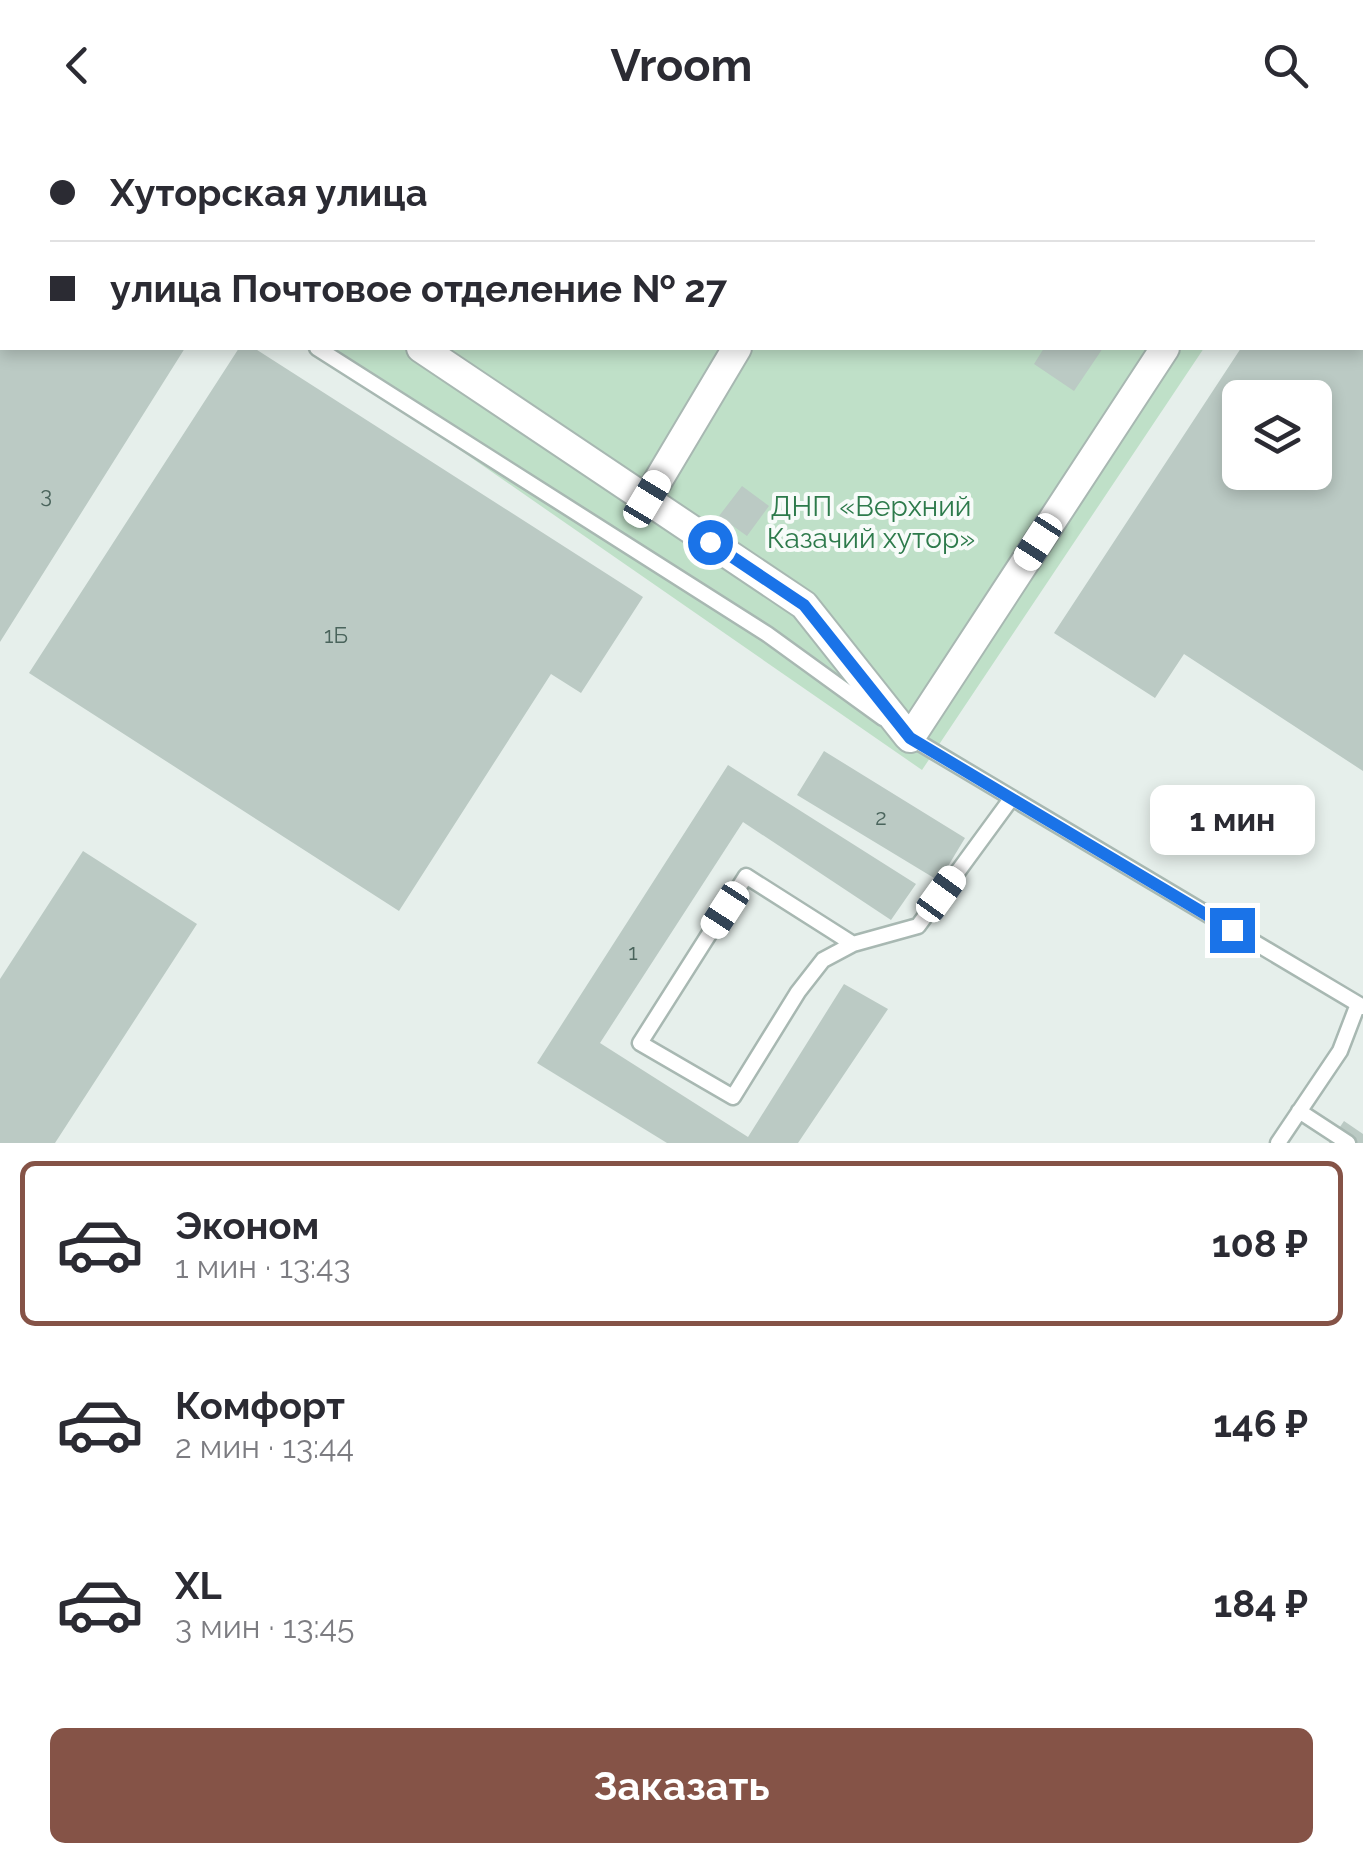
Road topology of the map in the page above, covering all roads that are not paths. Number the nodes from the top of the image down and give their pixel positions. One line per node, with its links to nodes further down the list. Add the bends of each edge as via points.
1 (320, 350): 6 (lane, via 767,634)
2 (424, 350): 5 (street)
3 (736, 350): 5 (street)
4 (1164, 350): 6 (street)
5 (647, 499): 6 (street, via 804,605)
6 (909, 737): 7 (lane)
7 (1011, 799): 8 (lane, via 918,926); 9 (lane)
8 (853, 944): 8 (lane, via 824,960 798,992 733,1097 640,1043 746,876)
9 (1360, 1006): 10 (lane)
10 (1300, 1111): 11 (lane); 12 (lane)
11 (1278, 1143)
12 (1348, 1143)

